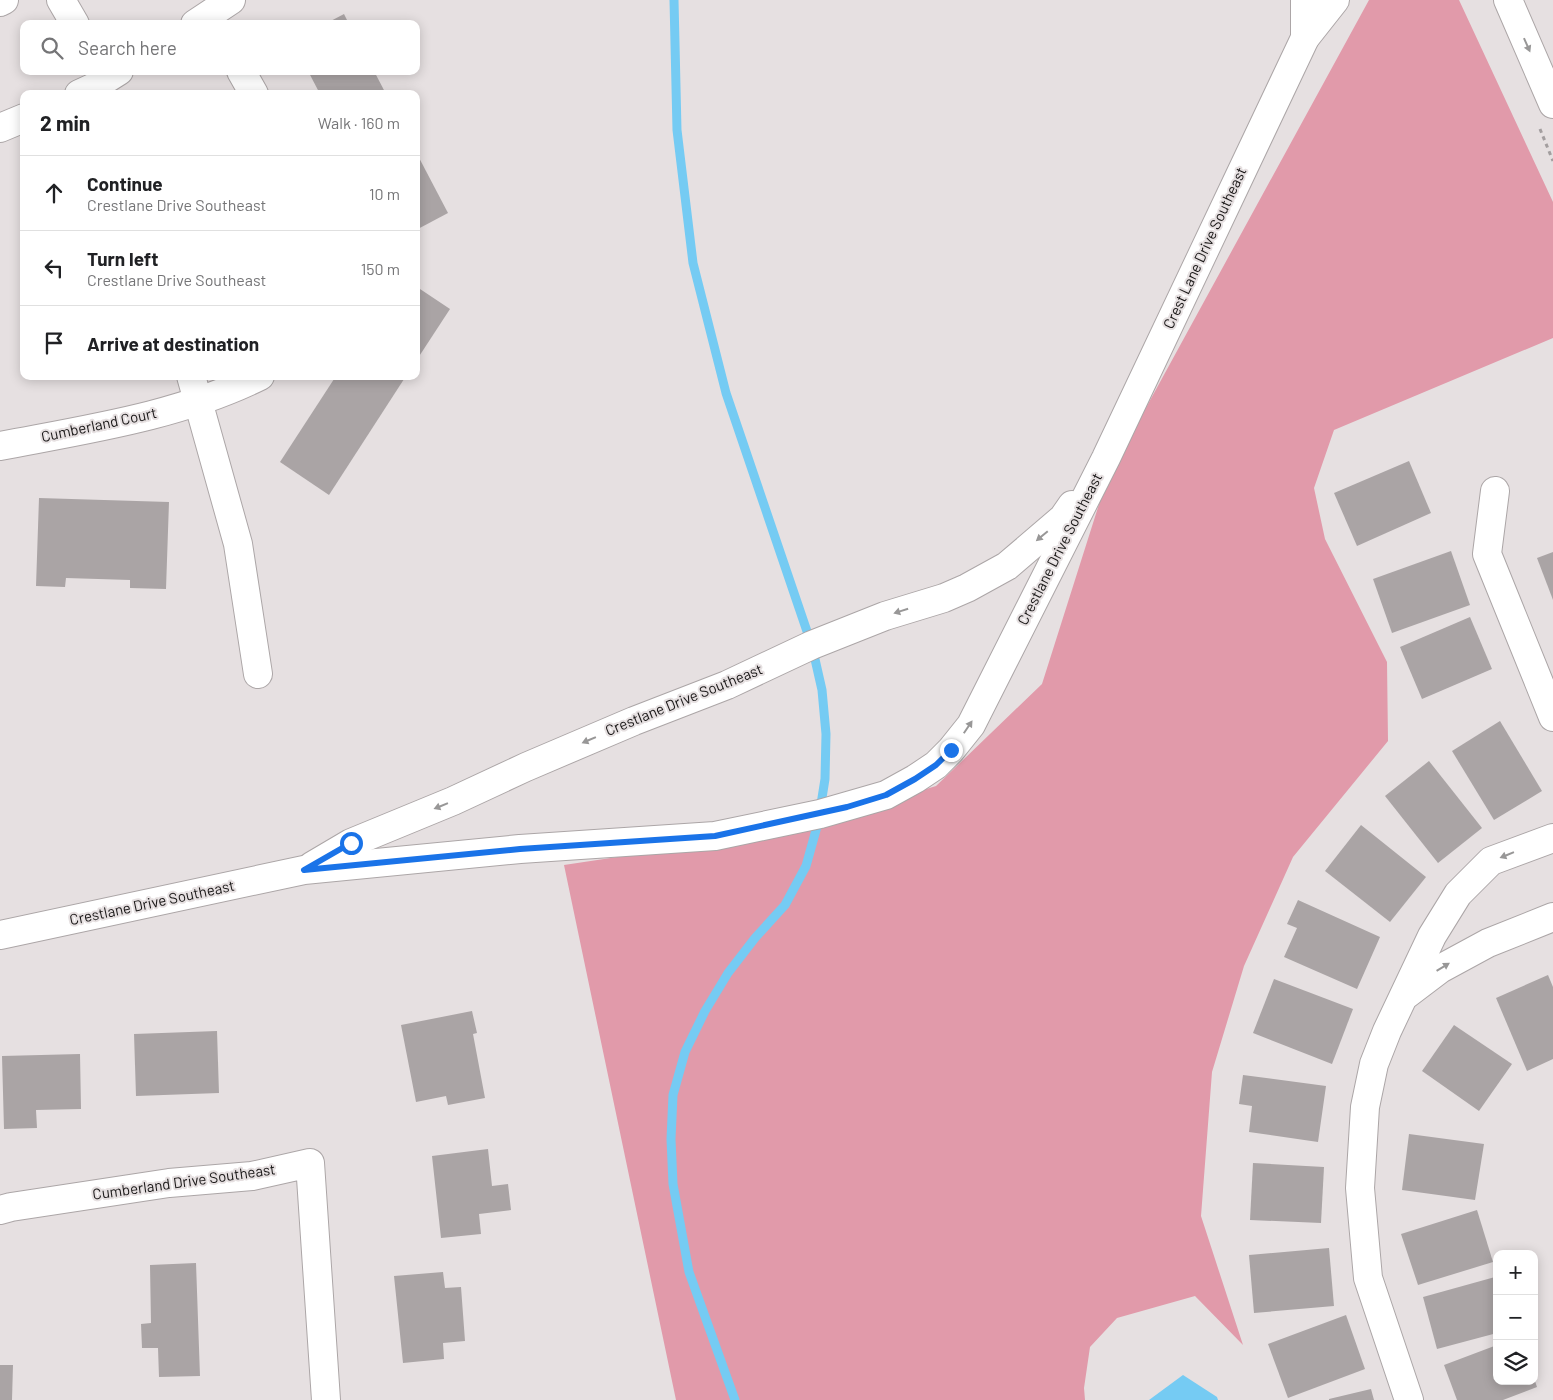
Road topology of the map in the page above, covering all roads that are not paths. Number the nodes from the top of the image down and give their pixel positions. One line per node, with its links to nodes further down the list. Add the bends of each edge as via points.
1 (4, 0): 7 (street)
2 (61, 0): 8 (street)
3 (232, 0): 9 (street)
4 (1305, 0): 10 (street, Crest Lane Drive Southeast)
5 (1335, 0): 10 (street, Crest Lane Drive Southeast)
6 (1508, 0): 15 (street, one-way to 15)
7 (0, 2)
8 (73, 20)
9 (207, 20)
10 (1305, 38): 21 (street, Crest Lane Drive Southeast)
11 (242, 75): 14 (street)
12 (110, 79): 13 (street)
13 (87, 90)
14 (252, 90)
15 (1553, 104)
16 (20, 120): 17 (street)
17 (0, 128)
18 (252, 380): 19 (street, Cumberland Court, via 231,391)
19 (195, 389): 20 (street, Cumberland Court, via 138,419); 23 (street, via 238,544)
20 (0, 446)
21 (1106, 458): 26 (street, Crestlane Drive Southeast, one-way to 26, via 1063,518 1006,566 967,588 885,616 812,645 727,685 634,720 351,843); 26 (street, Crestlane Drive Southeast, one-way to 21, via 520,849 715,836 847,807 886,795 936,765 971,725)
22 (1495, 491): 24 (street, via 1487,554)
23 (258, 674)
24 (1553, 717)
25 (1553, 838): 29 (street, one-way to 29, via 1491,861 1458,894 1432,936)
26 (304, 870): 28 (street, Crestlane Drive Southeast)
27 (1553, 917): 29 (street, one-way to 27, via 1440,969 1488,943)
28 (0, 935)
29 (1404, 996): 32 (street, via 1374,1064 1365,1107 1360,1188 1368,1278)
30 (0, 1210): 31 (street, Cumberland Drive Southeast, via 169,1183 252,1176 310,1163)
31 (326, 1400)
32 (1410, 1400)

